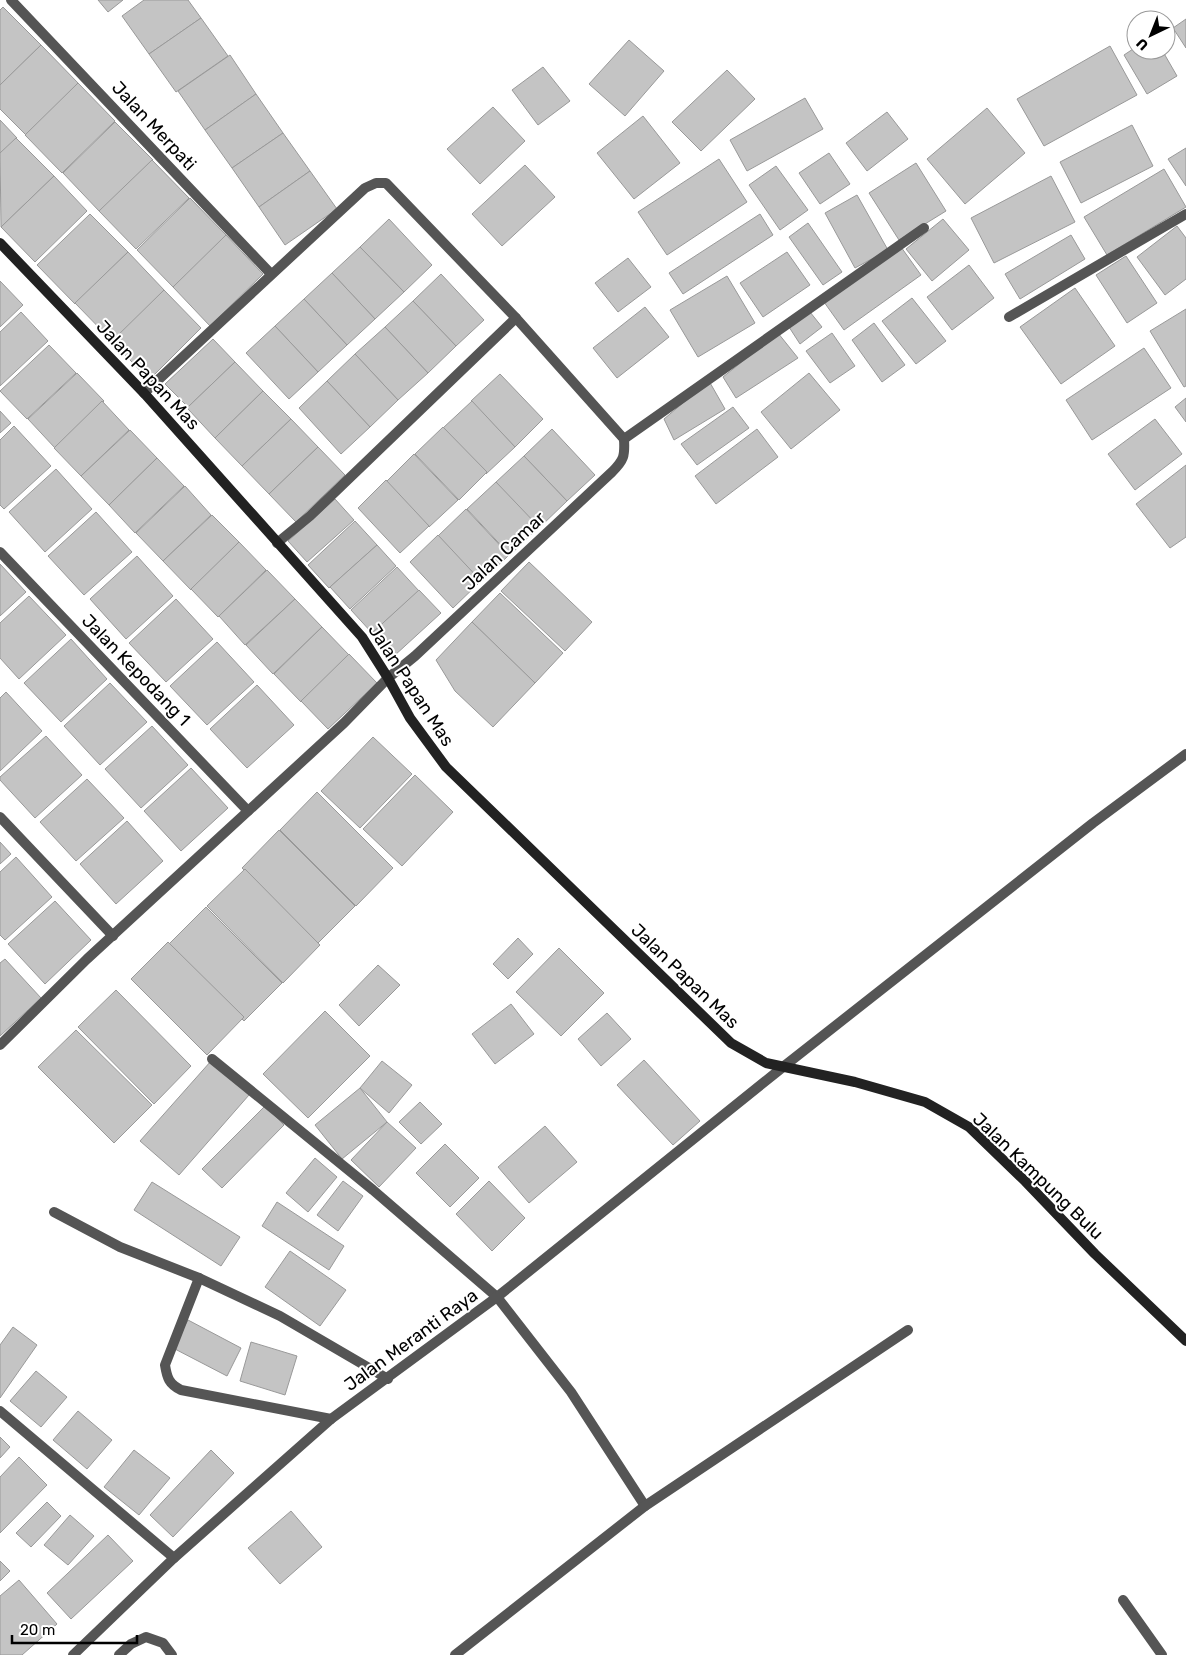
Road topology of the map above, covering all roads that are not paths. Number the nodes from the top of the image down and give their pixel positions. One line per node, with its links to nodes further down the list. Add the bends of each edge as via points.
1 (11, 0): 5 (street, Jalan Merpati)
2 (1185, 217): 6 (street)
3 (924, 228): 9 (street)
4 (0, 243): 8 (street, Jalan Papan Mas)
5 (271, 274): 7 (street, via 365,188 386,183); 8 (street)
6 (1009, 317)
7 (516, 318): 9 (street); 10 (street)
8 (144, 393): 10 (street, Jalan Papan Mas)
9 (624, 439): 12 (street, Jalan Camar, via 625,453 621,463)
10 (278, 543): 12 (street, Jalan Papan Mas, via 362,637)
11 (0, 552): 14 (street, Jalan Kepodang 1)
12 (388, 678): 14 (street, Jalan Camar); 19 (street, Jalan Papan Mas, via 410,718 446,767 731,1043 766,1064)
13 (1186, 754): 19 (street, Jalan Meranti Raya, via 1085,829)
14 (248, 811): 16 (street, Jalan Camar)
15 (0, 817): 16 (street)
16 (113, 936): 17 (street, Jalan Camar)
17 (0, 1045)
18 (212, 1059): 22 (street, via 373,1190)
19 (783, 1067): 22 (street, Jalan Meranti Raya); 24 (street, Jalan Kampung Bulu, via 855,1082 925,1102 969,1127)
20 (54, 1212): 21 (street, via 120,1248)
21 (199, 1278): 25 (street, via 280,1316); 27 (street, via 165,1365 168,1380 181,1390)
22 (497, 1297): 25 (street, Jalan Meranti Raya); 28 (street, via 571,1392)
23 (908, 1330): 28 (street)
24 (1186, 1341)
25 (388, 1379): 27 (street, Jalan Meranti Raya)
26 (0, 1411): 29 (street)
27 (331, 1419): 29 (street, Jalan Meranti Raya)
28 (644, 1506): 34 (street)
29 (174, 1558): 31 (street, Jalan Meranti Raya)
30 (1123, 1600): 35 (street)
31 (73, 1655)
32 (119, 1655): 33 (street, via 146,1637 163,1643)
33 (172, 1655)
34 (455, 1655)
35 (1162, 1655)

